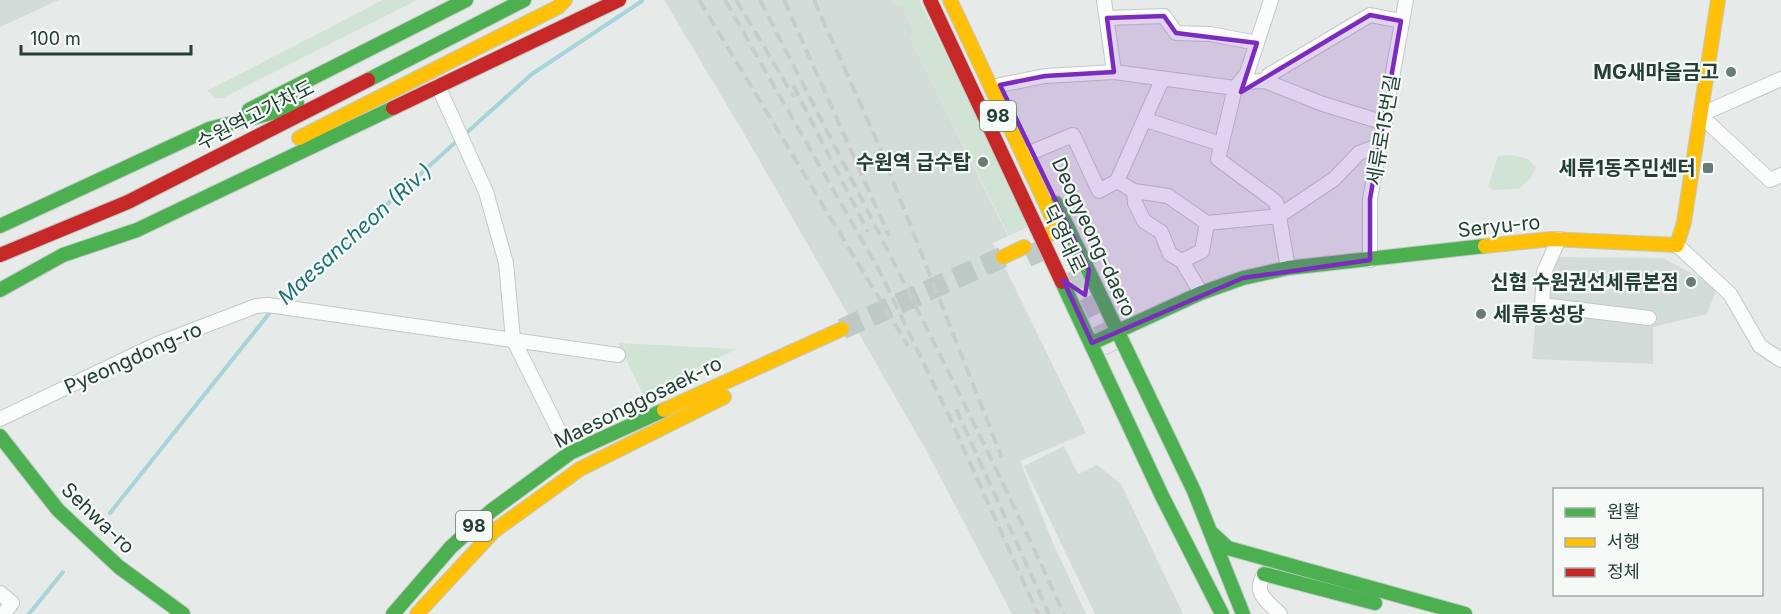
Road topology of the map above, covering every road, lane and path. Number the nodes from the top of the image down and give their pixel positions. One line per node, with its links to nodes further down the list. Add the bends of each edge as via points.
1 (466, 0): 27 (main road)
2 (496, 0): 27 (main road, via 283,110)
3 (524, 0): 41 (main road, 수원역고가차도, via 128,202)
4 (566, 0): 42 (main road)
5 (619, 0): 23 (main road)
6 (930, 0): 47 (main road, 덕영대로)
7 (940, 0): 37 (main road, Deogyeong-daero / 98)
8 (950, 0): 37 (main road, Deogyeong-daero / 98)
9 (959, 0): 21 (main road, Deogyeong-daero)
10 (1104, 0): 14 (street)
11 (1271, 0): 16 (street)
12 (1406, 0): 15 (street, 세류로15번길)
13 (1718, 0): 24 (main road)
14 (1107, 18): 16 (street, via 1164,16 1176,33 1210,34); 17 (street)
15 (1401, 21): 20 (street, via 1370,15); 26 (street, 세류로15번길)
16 (1257, 43): 22 (street)
17 (1114, 72): 19 (street); 21 (street, via 1045,76)
18 (1781, 79): 24 (street)
19 (1161, 80): 22 (street); 25 (street)
20 (1265, 81): 22 (street); 26 (street)
21 (1000, 85): 30 (main road, Deogyeong-daero)
22 (1238, 85): 28 (street)
23 (438, 86): 42 (main road, via 137,230); 52 (street, via 486,192 506,263)
24 (1700, 115): 31 (street, via 1770,180); 39 (main road)
25 (1146, 120): 28 (street); 32 (street)
26 (1385, 123): 29 (street, 세류로15번길)
27 (209, 129): 36 (main road)
28 (1221, 144): 34 (street, via 1218,159 1276,202)
29 (1380, 145): 34 (street, via 1359,153 1334,179); 43 (street, 세류로15번길, via 1370,199)
30 (1032, 152): 32 (street, via 1073,135 1099,191); 47 (main road, Deogyeong-daero)
31 (1781, 175)
32 (1117, 181): 33 (street)
33 (1134, 191): 35 (street, via 1168,196); 44 (street, via 1144,221 1161,232 1170,254)
34 (1279, 216): 35 (street); 46 (street)
35 (1208, 223): 44 (street, via 1202,251)
36 (0, 226)
37 (1056, 238): 47 (main road, 덕영대로)
38 (1559, 239): 39 (main road, Seryu-ro); 43 (main road, Seryu-ro); 50 (street, via 1544,272 1542,305)
39 (1677, 245): 56 (street, via 1730,294 1760,346)
40 (1026, 252): 45 (main road)
41 (0, 255)
42 (63, 255): 48 (main road)
43 (1370, 260): 46 (main road, Seryu-ro)
44 (1182, 261): 49 (street)
45 (1006, 262)
46 (1288, 268): 49 (main road, Seryu-ro)
47 (1075, 273): 51 (main road, Deogyeong-daero); 53 (main road, 덕영대로)
48 (0, 290)
49 (1202, 293): 51 (main road, Seryu-ro)
50 (1649, 318)
51 (1118, 333): 53 (main road, Seryu-ro); 60 (main road, Deogyeong-daero)
52 (513, 339): 55 (street); 57 (street, Pyeongdong-ro, via 256,306 158,344); 59 (street)
53 (1092, 343): 64 (main road, 덕영대로, via 1162,496)
54 (1112, 353): 64 (main road)
55 (618, 355)
56 (1781, 360)
57 (0, 419)
58 (0, 436): 66 (main road, Sehwa-ro, via 58,510 119,567)
59 (570, 453): 62 (main road, Maesonggosaek-ro / 98, via 491,511 451,547); 69 (main road, Maesonggosaek-ro / 98, via 845,334 580,469 494,531)
60 (1210, 531): 64 (main road); 72 (main road, via 1228,548)
61 (1264, 574): 70 (street, via 1258,585 1260,595); 71 (main road)
62 (412, 591): 67 (main road); 68 (main road, Maesonggosaek-ro / 98)
63 (0, 593): 65 (street, via 12,603)
64 (1237, 612)
65 (4, 614)
66 (183, 614)
67 (384, 614)
68 (393, 614)
69 (417, 614)
70 (1281, 614)
71 (1418, 614)
72 (1465, 614)

